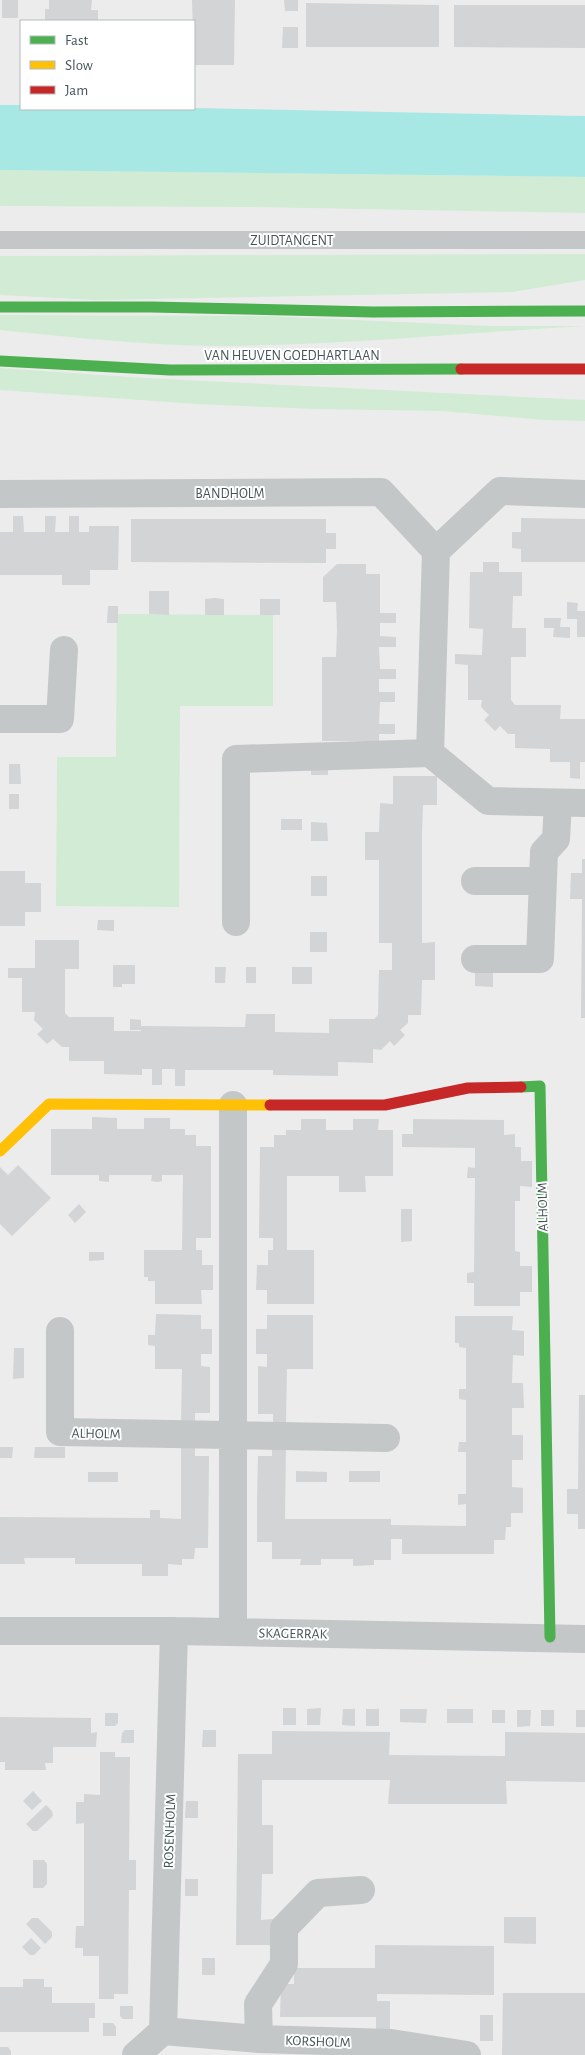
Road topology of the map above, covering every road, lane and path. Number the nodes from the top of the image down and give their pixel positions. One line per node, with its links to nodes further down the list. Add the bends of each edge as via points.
1 (0, 240): 2 (lane, ZUIDTANGENT)
2 (585, 240)
3 (0, 307): 4 (main road)
4 (585, 311)
5 (0, 361): 6 (main road, VAN HEUVEN GOEDHARTLAAN, via 170,370)
6 (585, 369)
7 (0, 494): 9 (street, BANDHOLM, via 381,492)
8 (585, 494): 9 (street, via 500,491)
9 (436, 551): 12 (street)
10 (64, 650): 11 (street, via 60,719)
11 (0, 719)
12 (430, 753): 13 (street, via 488,801); 17 (street, via 236,759)
13 (558, 803): 14 (street); 16 (street, via 556,839 544,852)
14 (585, 803)
15 (475, 881): 16 (street)
16 (543, 881): 18 (street, via 540,959)
17 (236, 922)
18 (475, 959)
19 (233, 1104): 20 (main road, ALHOLM, via 49,1104); 22 (street); 27 (main road, ALHOLM, via 386,1105 468,1088 540,1086)
20 (0, 1151)
21 (60, 1331): 22 (street, ALHOLM, via 60,1432)
22 (233, 1436): 23 (street, ALHOLM); 26 (street)
23 (386, 1438)
24 (0, 1631): 25 (street, SKAGERRAK)
25 (174, 1631): 26 (street, SKAGERRAK); 30 (street, ROSENHOLM)
26 (233, 1632): 27 (street, SKAGERRAK)
27 (550, 1637): 28 (street, SKAGERRAK)
28 (585, 1638)
29 (361, 1890): 31 (street, via 318,1893 284,1928 284,1964 258,2004)
30 (163, 2030): 31 (street); 33 (street)
31 (259, 2039): 32 (street, KORSHOLM, via 391,2043)
32 (439, 2053): 34 (street, KORSHOLM)
33 (136, 2055)
34 (467, 2055)

